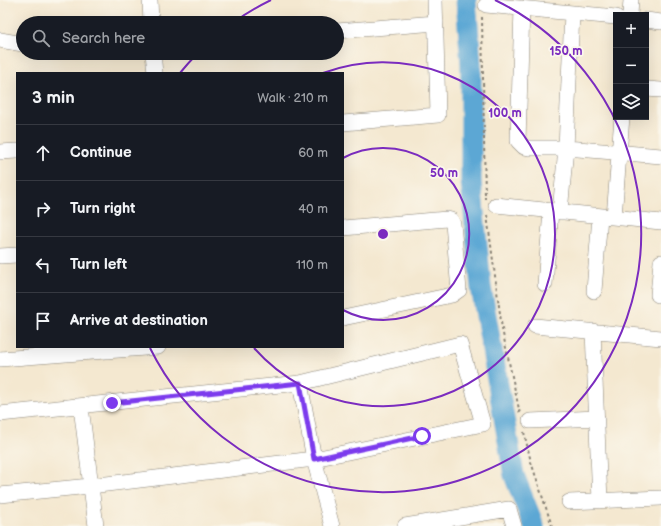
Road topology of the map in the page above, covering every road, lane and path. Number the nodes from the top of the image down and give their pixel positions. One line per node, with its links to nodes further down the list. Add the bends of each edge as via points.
1 (150, 0): 8 (street)
2 (435, 0): 12 (street)
3 (631, 0): 6 (street)
4 (484, 8): 5 (street); 29 (path)
5 (522, 8): 7 (street); 24 (street, via 518,141 529,148)
6 (630, 12)
7 (572, 13): 9 (street); 24 (street)
8 (151, 16)
9 (613, 17)
10 (649, 20): 11 (street)
11 (661, 22)
12 (436, 23): 13 (street); 23 (street, via 438,114)
13 (344, 30)
14 (0, 40): 15 (street)
15 (16, 43)
16 (16, 49): 17 (street)
17 (0, 50)
18 (154, 60): 19 (street)
19 (155, 72)
20 (649, 89): 21 (street)
21 (661, 90)
22 (622, 120): 27 (street)
23 (344, 123)
24 (566, 148): 27 (street); 30 (street)
25 (16, 151): 26 (street)
26 (0, 152)
27 (619, 153): 28 (street); 31 (street)
28 (661, 156)
29 (489, 209): 30 (street); 50 (path, via 502,329)
30 (555, 211): 31 (street); 37 (street)
31 (607, 216): 32 (street); 38 (street)
32 (661, 222)
33 (344, 228): 40 (street, via 451,220 459,290 452,296)
34 (16, 255): 35 (street)
35 (0, 256)
36 (661, 262): 39 (street)
37 (545, 284)
38 (594, 291)
39 (658, 295)
40 (344, 318)
41 (535, 326): 42 (street)
42 (593, 331): 43 (street); 49 (street)
43 (661, 338)
44 (145, 348): 45 (street)
45 (0, 359)
46 (300, 383): 47 (street); 51 (street); 51 (street, via 460,344 483,424)
47 (81, 406): 48 (street); 52 (street)
48 (0, 414)
49 (596, 418): 50 (street); 55 (street)
50 (525, 422): 61 (path, via 530,462)
51 (314, 459): 52 (street); 58 (street)
52 (90, 486): 53 (street); 57 (street)
53 (0, 494)
54 (661, 498): 55 (street)
55 (600, 501): 56 (street)
56 (569, 502)
57 (96, 526)
58 (332, 526)
59 (405, 526): 60 (street, via 508,509)
60 (514, 526)
61 (552, 526)

